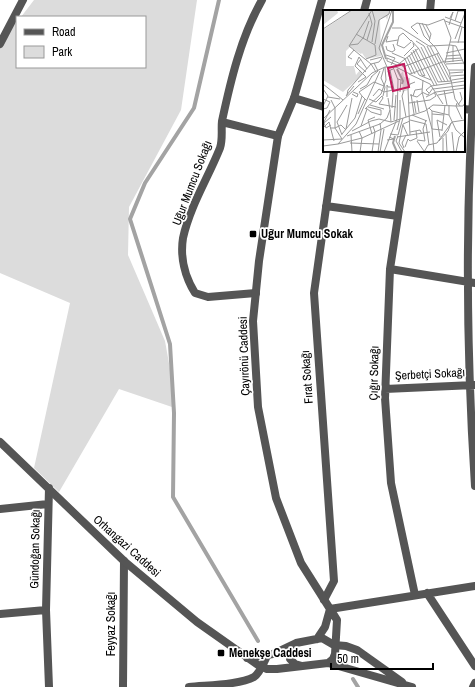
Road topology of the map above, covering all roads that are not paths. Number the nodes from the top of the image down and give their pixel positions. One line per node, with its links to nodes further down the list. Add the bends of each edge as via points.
1 (23, 0): 8 (street)
2 (262, 0): 13 (street, Uğur Mumcu Sokağı, via 240,48)
3 (322, 0): 10 (street, Çayırönü Caddesi)
4 (367, 0): 6 (street)
5 (431, 0): 7 (street)
6 (364, 10)
7 (430, 10)
8 (0, 44)
9 (475, 67): 12 (street)
10 (294, 98): 11 (street); 15 (street, Çayırönü Caddesi)
11 (323, 107)
12 (468, 109): 14 (street)
13 (222, 122): 15 (street); 22 (street, Uğur Mumcu Sokağı, via 220,146 193,208 183,239 183,261 188,282 195,293 208,297)
14 (473, 123): 21 (street)
15 (278, 136): 22 (street, Çayırönü Caddesi)
16 (334, 152): 18 (street, Fırat Sokağı)
17 (408, 152): 19 (street, Çığır Sokağı)
18 (326, 206): 19 (street); 34 (street, Fırat Sokağı, via 314,293 334,582)
19 (398, 216): 20 (street, Çığır Sokağı)
20 (390, 269): 21 (street); 24 (street, Çığır Sokağı)
21 (471, 282): 23 (street)
22 (256, 293): 34 (street, Çayırönü Caddesi, via 253,321 258,406 276,498 301,563)
23 (472, 384): 24 (street, Şerbetçi Sokağı); 26 (street)
24 (385, 389): 33 (street, Çığır Sokağı, via 391,483)
25 (0, 442): 27 (street, Orhangazi Caddesi)
26 (475, 486)
27 (49, 488): 28 (street, Gündoğan Sokağı); 30 (street, Orhangazi Caddesi)
28 (48, 504): 29 (street); 36 (street, Gündoğan Sokağı)
29 (0, 509)
30 (124, 561): 42 (street, Orhangazi Caddesi, via 197,622); 50 (street, Feyyaz Sokağı)
31 (475, 586): 32 (street)
32 (427, 593): 33 (street); 46 (street)
33 (415, 595): 35 (street)
34 (324, 600): 35 (street, Çayırönü Caddesi)
35 (330, 609): 38 (street, via 325,626); 39 (street, Çayırönü Caddesi, via 337,620 338,628)
36 (46, 610): 37 (street); 49 (street, Gündoğan Sokağı)
37 (0, 614)
38 (317, 639): 39 (street, via 322,638); 40 (street)
39 (334, 645): 43 (street, Çayırönü Caddesi, via 335,654); 48 (street, via 357,650)
40 (291, 647): 41 (street); 45 (street, via 290,659 295,664)
41 (267, 656): 42 (street); 44 (street)
42 (247, 658): 44 (street, Orhangazi Caddesi)
43 (328, 663): 45 (street); 48 (street)
44 (262, 666): 45 (street, via 277,669); 51 (street, via 254,676 237,682)
45 (303, 666)
46 (475, 666)
47 (475, 683): 52 (street)
48 (409, 686)
49 (49, 687)
50 (123, 687)
51 (189, 687)
52 (473, 687)

